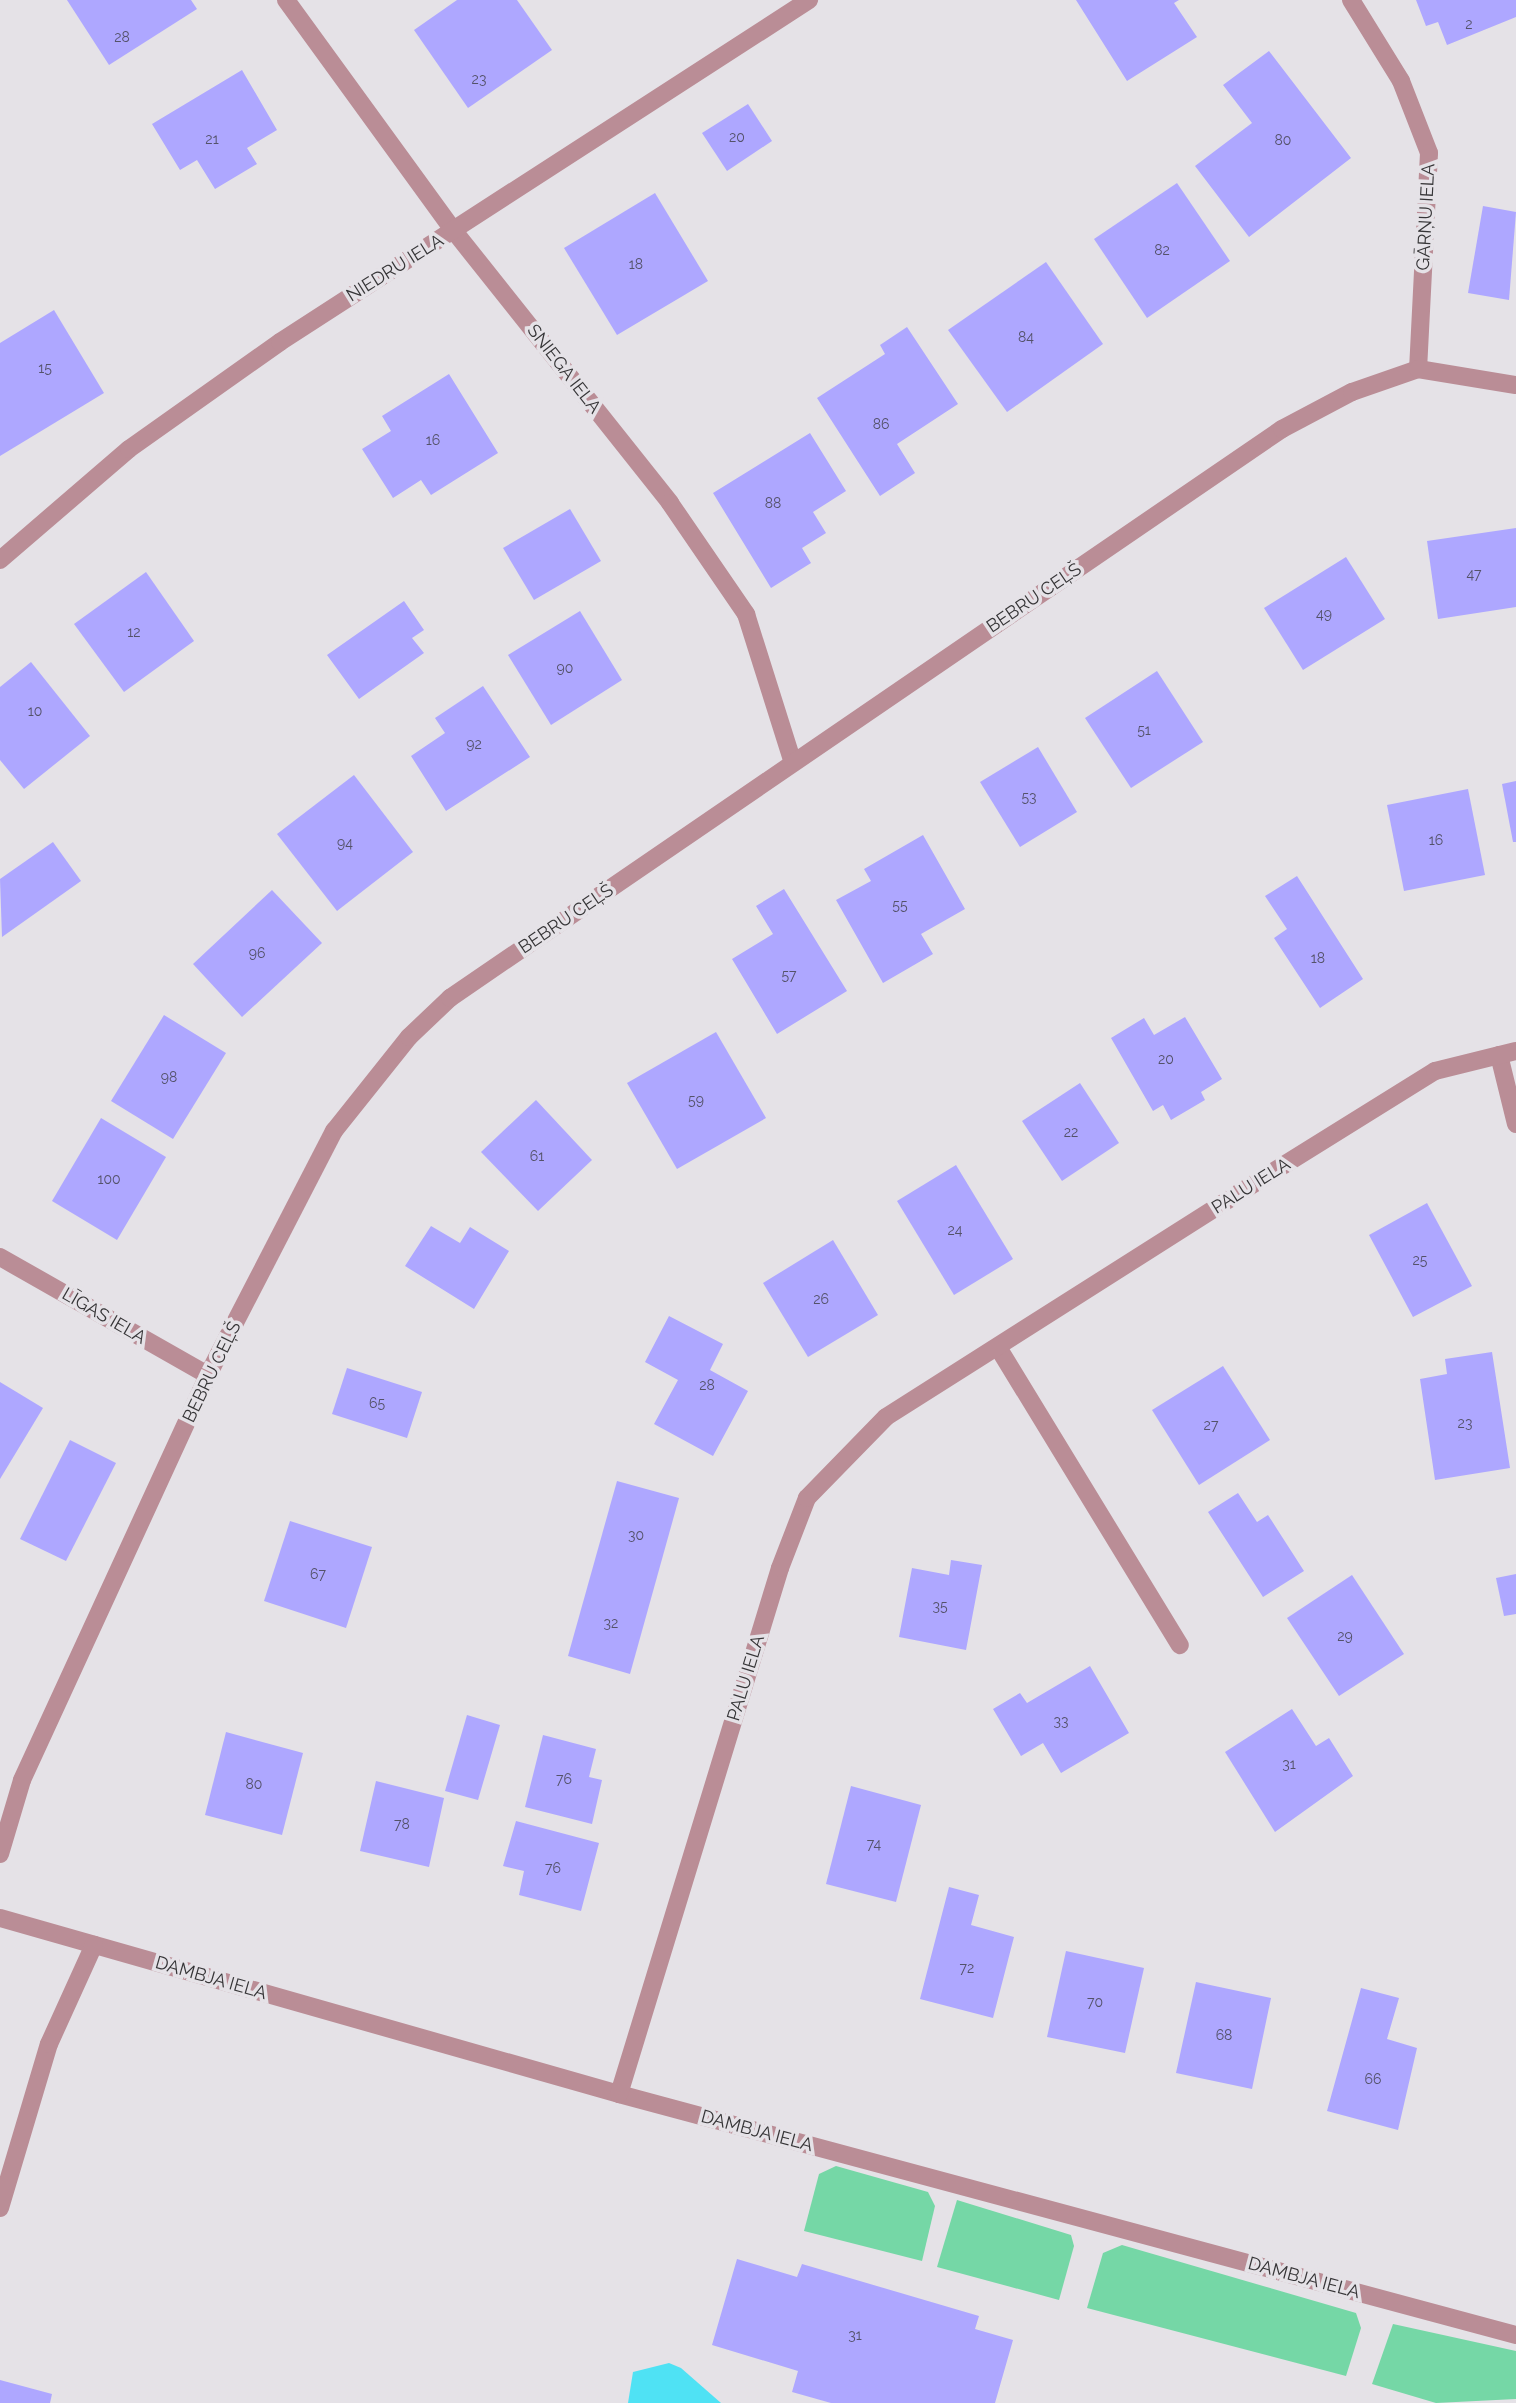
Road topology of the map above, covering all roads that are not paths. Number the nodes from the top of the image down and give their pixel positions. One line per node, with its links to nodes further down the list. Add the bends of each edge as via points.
1 (286, 0): 4 (street, SNIEGA IELA)
2 (809, 0): 4 (street, NIEDRU IELA)
3 (1351, 0): 5 (street, GĀRŅU IELA, via 1401,81 1429,153)
4 (454, 231): 7 (street, NIEDRU IELA, via 280,342 129,449); 8 (street, SNIEGA IELA, via 670,503 746,614)
5 (1418, 369): 6 (street, BEBRU CEĻŠ); 8 (street, BEBRU CEĻŠ, via 1352,392 1282,429)
6 (1516, 385)
7 (0, 560)
8 (793, 763): 13 (street, BEBRU CEĻŠ, via 450,998 409,1037 334,1131)
9 (1507, 1053): 10 (street); 12 (street, PALU IELA, via 1435,1072)
10 (1516, 1124)
11 (0, 1257): 13 (street, LĪGAS IELA)
12 (999, 1349): 14 (street); 18 (street, PALU IELA, via 886,1417 807,1498 780,1568)
13 (208, 1375): 15 (street, BEBRU CEĻŠ, via 22,1780)
14 (1180, 1645)
15 (0, 1854)
16 (0, 1918): 17 (street, DAMBJA IELA)
17 (94, 1945): 18 (street, DAMBJA IELA); 19 (street, via 49,2044)
18 (620, 2094): 20 (street, DAMBJA IELA)
19 (0, 2208)
20 (1516, 2335)

